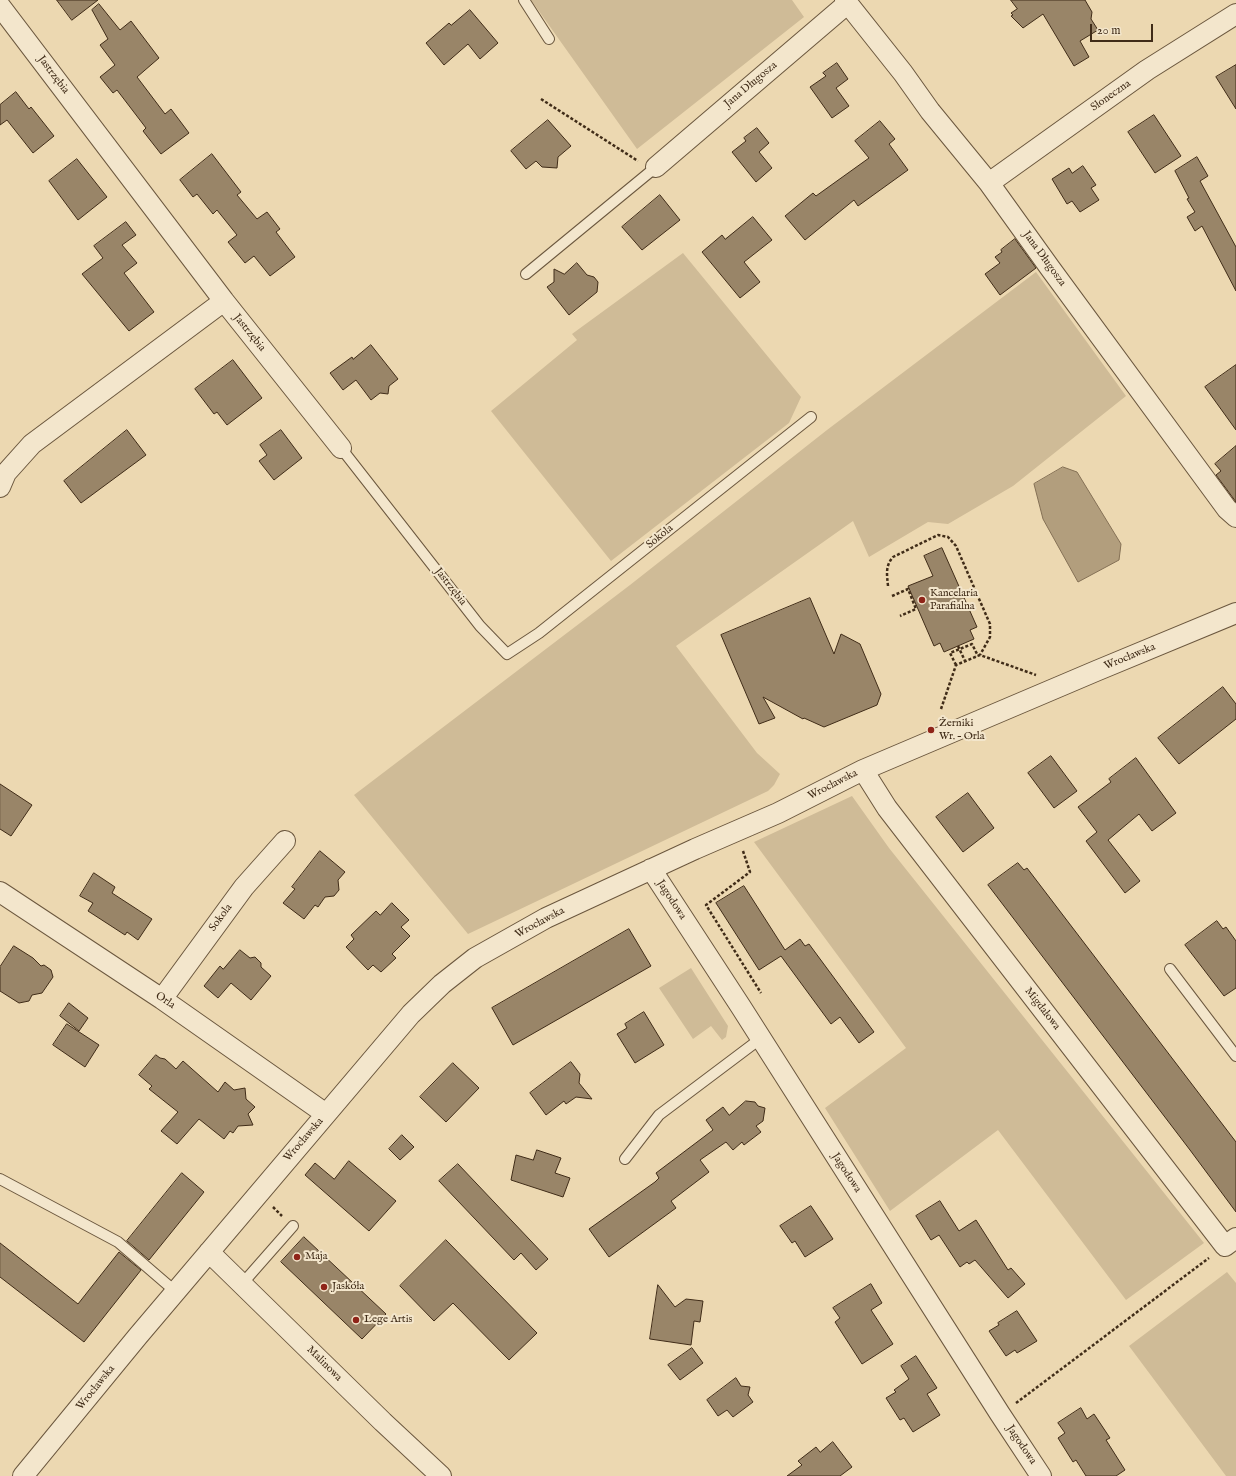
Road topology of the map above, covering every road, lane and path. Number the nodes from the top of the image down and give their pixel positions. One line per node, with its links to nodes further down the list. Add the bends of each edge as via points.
1 (524, 0): 5 (lane)
2 (846, 2): 7 (street, Jana Długosza); 8 (street, Jana Długosza)
3 (0, 6): 10 (street, Jastrzębia)
4 (1236, 14): 8 (street, Słoneczna, via 1147,70)
5 (549, 39)
6 (541, 99): 7 (path)
7 (647, 164): 9 (lane)
8 (988, 182): 14 (street, Jana Długosza, via 1227,509)
9 (526, 274)
10 (224, 301): 12 (street, Jastrzębia); 13 (street, via 32,444)
11 (810, 418): 20 (lane, Sokola, via 539,633)
12 (341, 448): 20 (lane, Jastrzębia, via 480,626)
13 (2, 476)
14 (1236, 517)
15 (888, 586): 21 (path, via 886,574 888,563 893,557 938,535 948,536 956,546 990,624 990,637)
16 (892, 596): 18 (path, via 908,589 916,610)
17 (1236, 613): 26 (street, Wrocławska)
18 (900, 616)
19 (959, 647): 21 (path, via 972,644); 22 (path); 23 (path, via 950,653)
20 (506, 654)
21 (979, 656): 22 (path); 24 (path)
22 (965, 661): 23 (path)
23 (956, 665): 25 (path)
24 (1038, 675)
25 (940, 709)
26 (862, 770): 27 (street, Wrocławska); 41 (street, Migdałowa, via 887,808)
27 (738, 831): 29 (street, Wrocławska); 32 (path, via 750,872 706,905)
28 (285, 841): 33 (street, Sokola, via 244,887)
29 (651, 869): 34 (street, Jagodowa); 36 (street, Wrocławska, via 546,918 475,958 442,984 411,1014)
30 (0, 892): 33 (street, Orla)
31 (1170, 968): 35 (lane)
32 (761, 993)
33 (162, 999): 36 (street, Orla)
34 (760, 1039): 37 (lane, via 659,1116); 45 (street, Jagodowa)
35 (1236, 1056)
36 (326, 1114): 42 (street, Wrocławska)
37 (625, 1159)
38 (0, 1179): 44 (lane, via 118,1242)
39 (272, 1206): 40 (path)
40 (293, 1226): 43 (lane)
41 (1230, 1242): 45 (path)
42 (209, 1252): 43 (street, Malinowa); 44 (street, Wrocławska)
43 (242, 1284): 47 (street, Malinowa)
44 (176, 1292): 46 (street, Wrocławska)
45 (1000, 1414): 48 (street, Jagodowa)
46 (23, 1476)
47 (441, 1476)
48 (1041, 1476)

